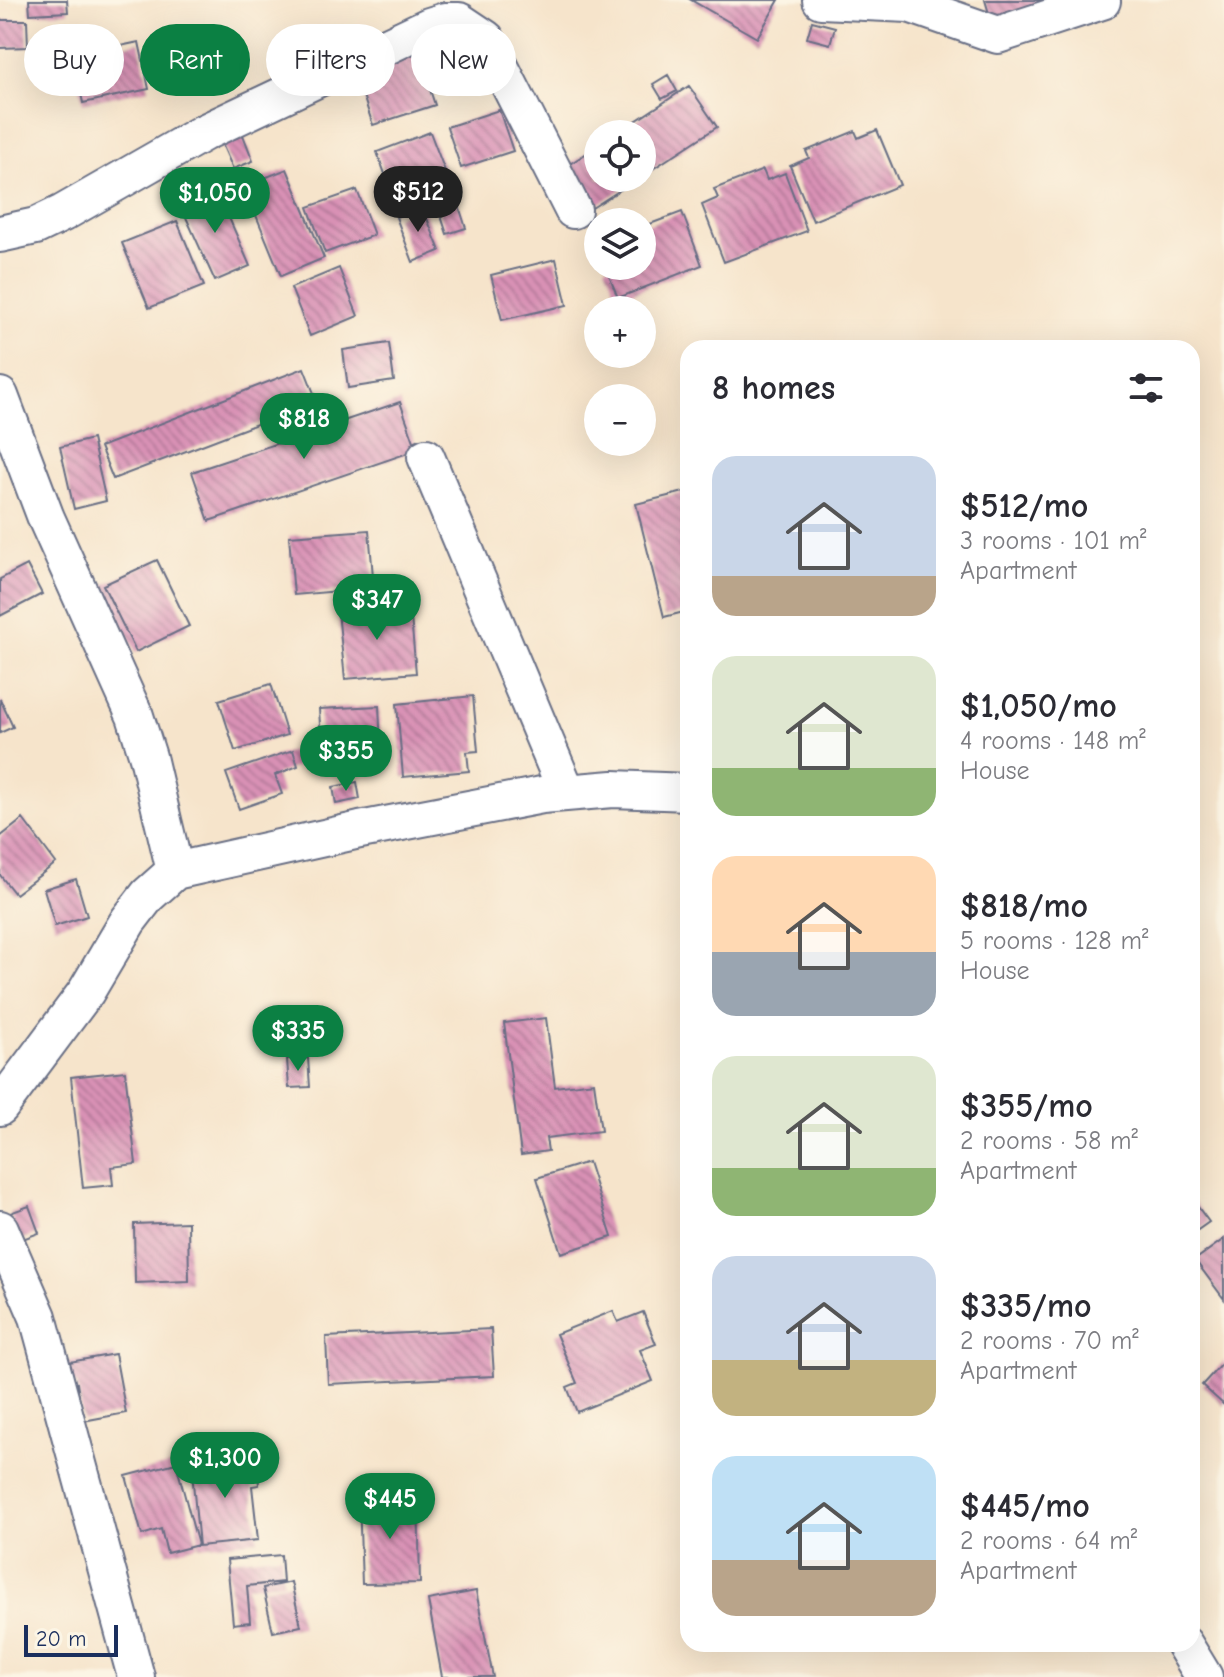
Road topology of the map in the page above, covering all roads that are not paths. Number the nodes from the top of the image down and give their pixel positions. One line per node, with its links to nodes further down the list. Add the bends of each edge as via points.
1 (821, 0): 2 (street, via 909,4 998,35)
2 (1102, 1)
3 (573, 210): 4 (street, via 486,39 459,21 445,21 203,133 36,226)
4 (0, 234)
5 (0, 396): 9 (street, via 46,518 135,716)
6 (426, 457): 8 (street)
7 (680, 792): 8 (street)
8 (567, 793): 9 (street, via 360,830)
9 (175, 871): 10 (street, via 128,921 86,992)
10 (0, 1107)
11 (0, 1229): 13 (street, via 38,1317)
12 (1189, 1652): 14 (street)
13 (136, 1677)
14 (1204, 1677)

